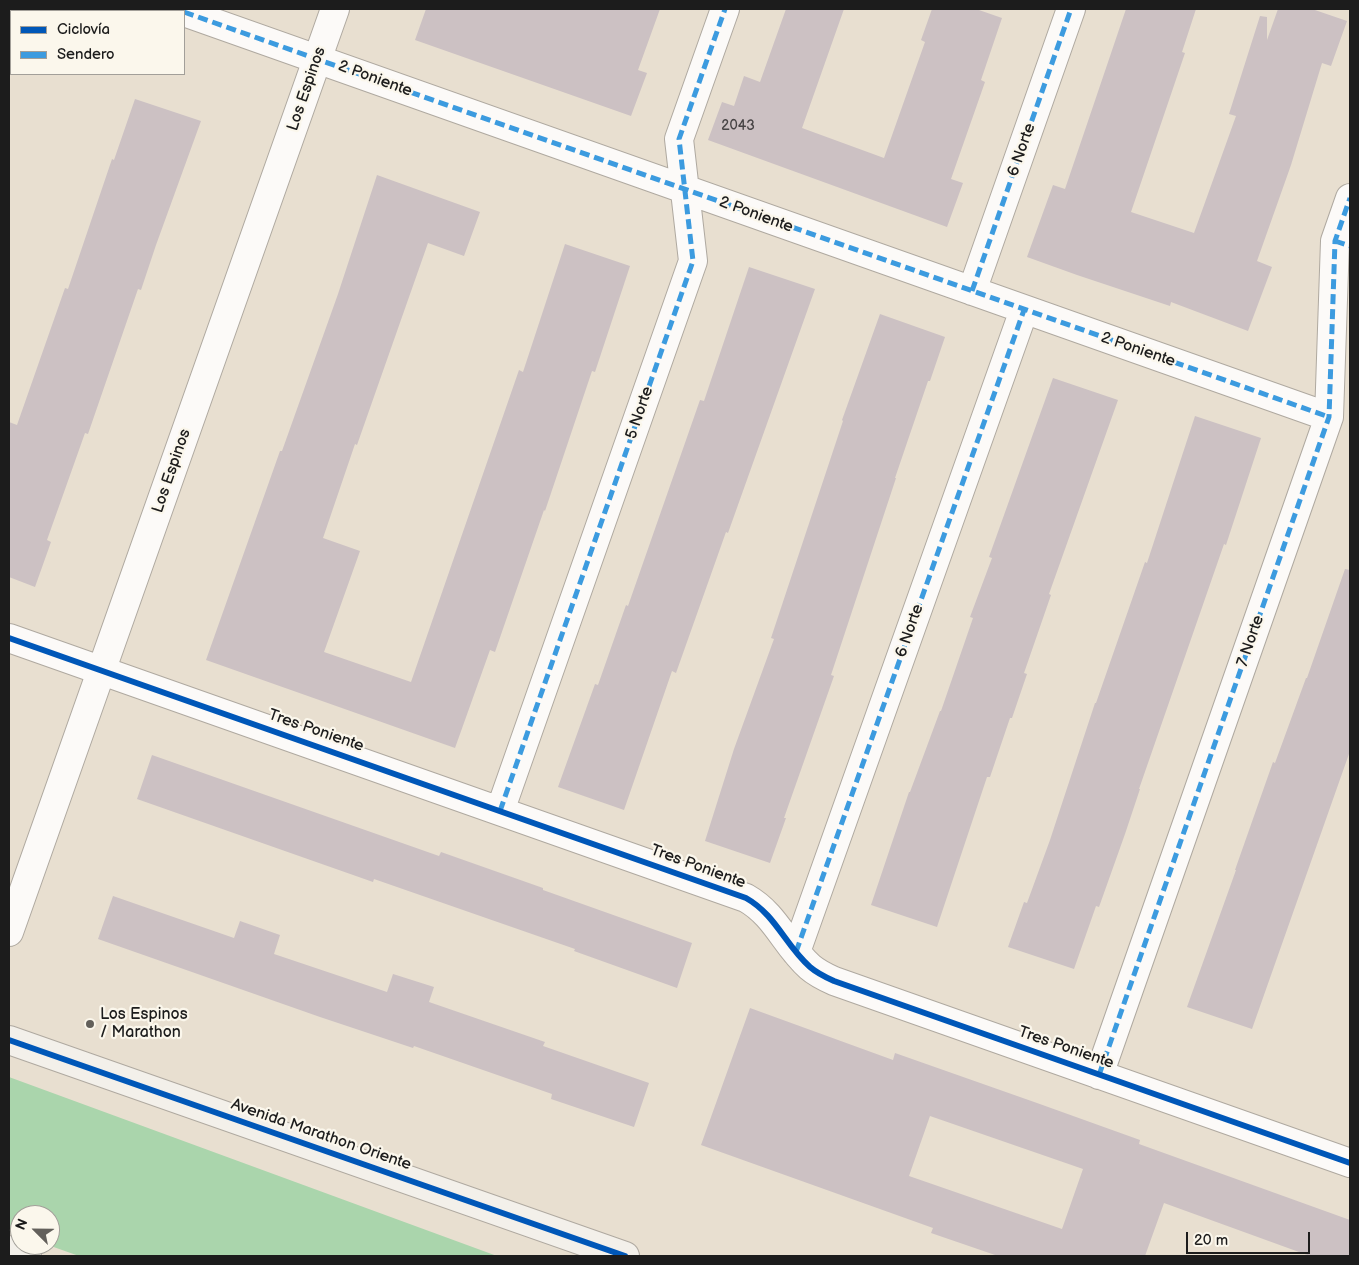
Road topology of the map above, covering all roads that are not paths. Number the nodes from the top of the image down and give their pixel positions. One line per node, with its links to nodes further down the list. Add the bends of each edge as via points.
1 (335, 9): 5 (street, Los Espinos)
2 (725, 9): 6 (street, 5 Norte, via 680,139)
3 (1071, 9): 9 (street, 6 Norte)
4 (185, 13): 5 (street, 2 Poniente)
5 (317, 59): 6 (street, 2 Poniente); 13 (street, Los Espinos)
6 (686, 190): 9 (street, 2 Poniente); 14 (street, 5 Norte, via 693,261)
7 (1350, 198): 8 (street, 7 Norte)
8 (1343, 244): 11 (street, 7 Norte)
9 (972, 291): 10 (street, 2 Poniente)
10 (1024, 310): 11 (street, 2 Poniente); 16 (street, 6 Norte)
11 (1329, 418): 18 (street, 7 Norte)
12 (9, 638): 13 (street, Tres Poniente)
13 (101, 670): 14 (street, Tres Poniente); 15 (street, Los Espinos)
14 (500, 811): 16 (street, Tres Poniente, via 746,898 764,910)
15 (9, 932)
16 (796, 952): 18 (street, Tres Poniente, via 811,968 834,981)
17 (9, 1040): 22 (main road, Avenida Marathon Oriente)
18 (1099, 1074): 19 (street, Tres Poniente)
19 (1350, 1162)
20 (9, 1250): 21 (main road)
21 (27, 1256)
22 (625, 1256)

